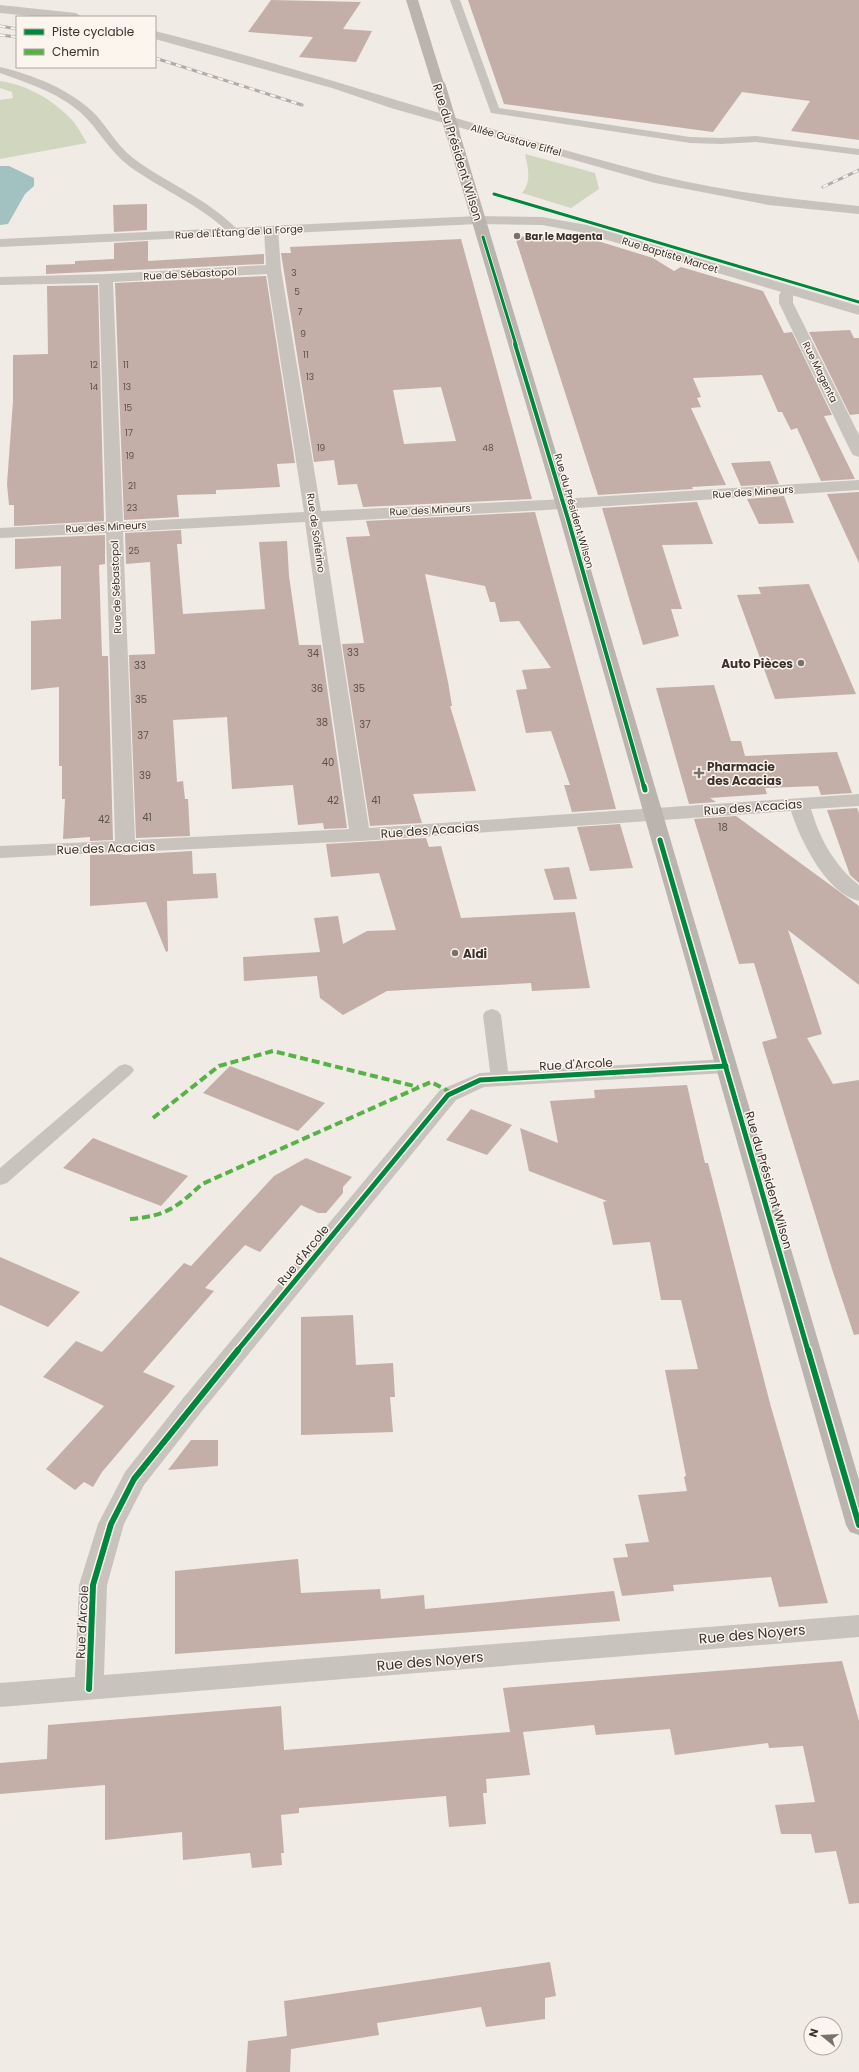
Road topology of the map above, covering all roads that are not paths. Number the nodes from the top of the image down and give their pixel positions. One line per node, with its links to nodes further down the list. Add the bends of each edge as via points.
1 (412, 0): 9 (main road, Rue du Président Wilson, bridge)
2 (455, 0): 7 (lane, via 495,111 690,140 721,142 756,139)
3 (0, 9): 4 (street)
4 (66, 16)
5 (156, 35): 8 (street, Allée Gustave Eiffel, via 324,81 396,105 660,180 769,201)
6 (0, 70): 11 (lane, via 60,93 79,105 120,153 133,164 209,211)
7 (859, 152)
8 (859, 210)
9 (478, 220): 10 (street, Rue de l'Étang de la Forge); 16 (street, Rue Baptiste Marcet, via 563,223); 20 (main road, Rue du Président Wilson)
10 (271, 230): 11 (street, Rue de l'Étang de la Forge); 13 (street, Rue de Solférino)
11 (234, 232): 12 (street, Rue de l'Étang de la Forge)
12 (0, 243)
13 (274, 269): 14 (street, Rue de Sébastopol); 21 (street, Rue de Solférino)
14 (106, 278): 15 (street, Rue de Sébastopol); 22 (street, Rue de Sébastopol)
15 (0, 281)
16 (789, 290): 17 (street, Rue Baptiste Marcet); 18 (street, Rue Magenta, via 786,303)
17 (859, 311)
18 (859, 452)
19 (859, 485): 20 (street, Rue des Mineurs)
20 (563, 504): 21 (street, Rue des Mineurs); 26 (main road, Rue du Président Wilson)
21 (313, 516): 22 (street, Rue des Mineurs); 27 (street, Rue de Solférino)
22 (114, 527): 23 (street, Rue des Mineurs); 28 (street, Rue de Sébastopol)
23 (0, 532)
24 (859, 800): 25 (street, Rue des Acacias)
25 (799, 804): 26 (street, Rue des Acacias); 30 (street, via 808,831 828,867 840,881)
26 (652, 814): 27 (street, Rue des Acacias); 32 (main road, Rue du Président Wilson)
27 (360, 835): 28 (street, Rue des Acacias)
28 (125, 848): 29 (street, Rue des Acacias)
29 (0, 852)
30 (859, 895)
31 (492, 1015): 34 (lane)
32 (726, 1066): 34 (street, Rue d'Arcole); 36 (main road, Rue du Président Wilson)
33 (125, 1070): 35 (lane)
34 (500, 1079): 38 (street, Rue d'Arcole, via 480,1080 448,1095 134,1479 110,1524 93,1585)
35 (0, 1178)
36 (859, 1525)
37 (859, 1626): 38 (street, Rue des Noyers)
38 (89, 1689): 39 (street, Rue des Noyers)
39 (0, 1696)

